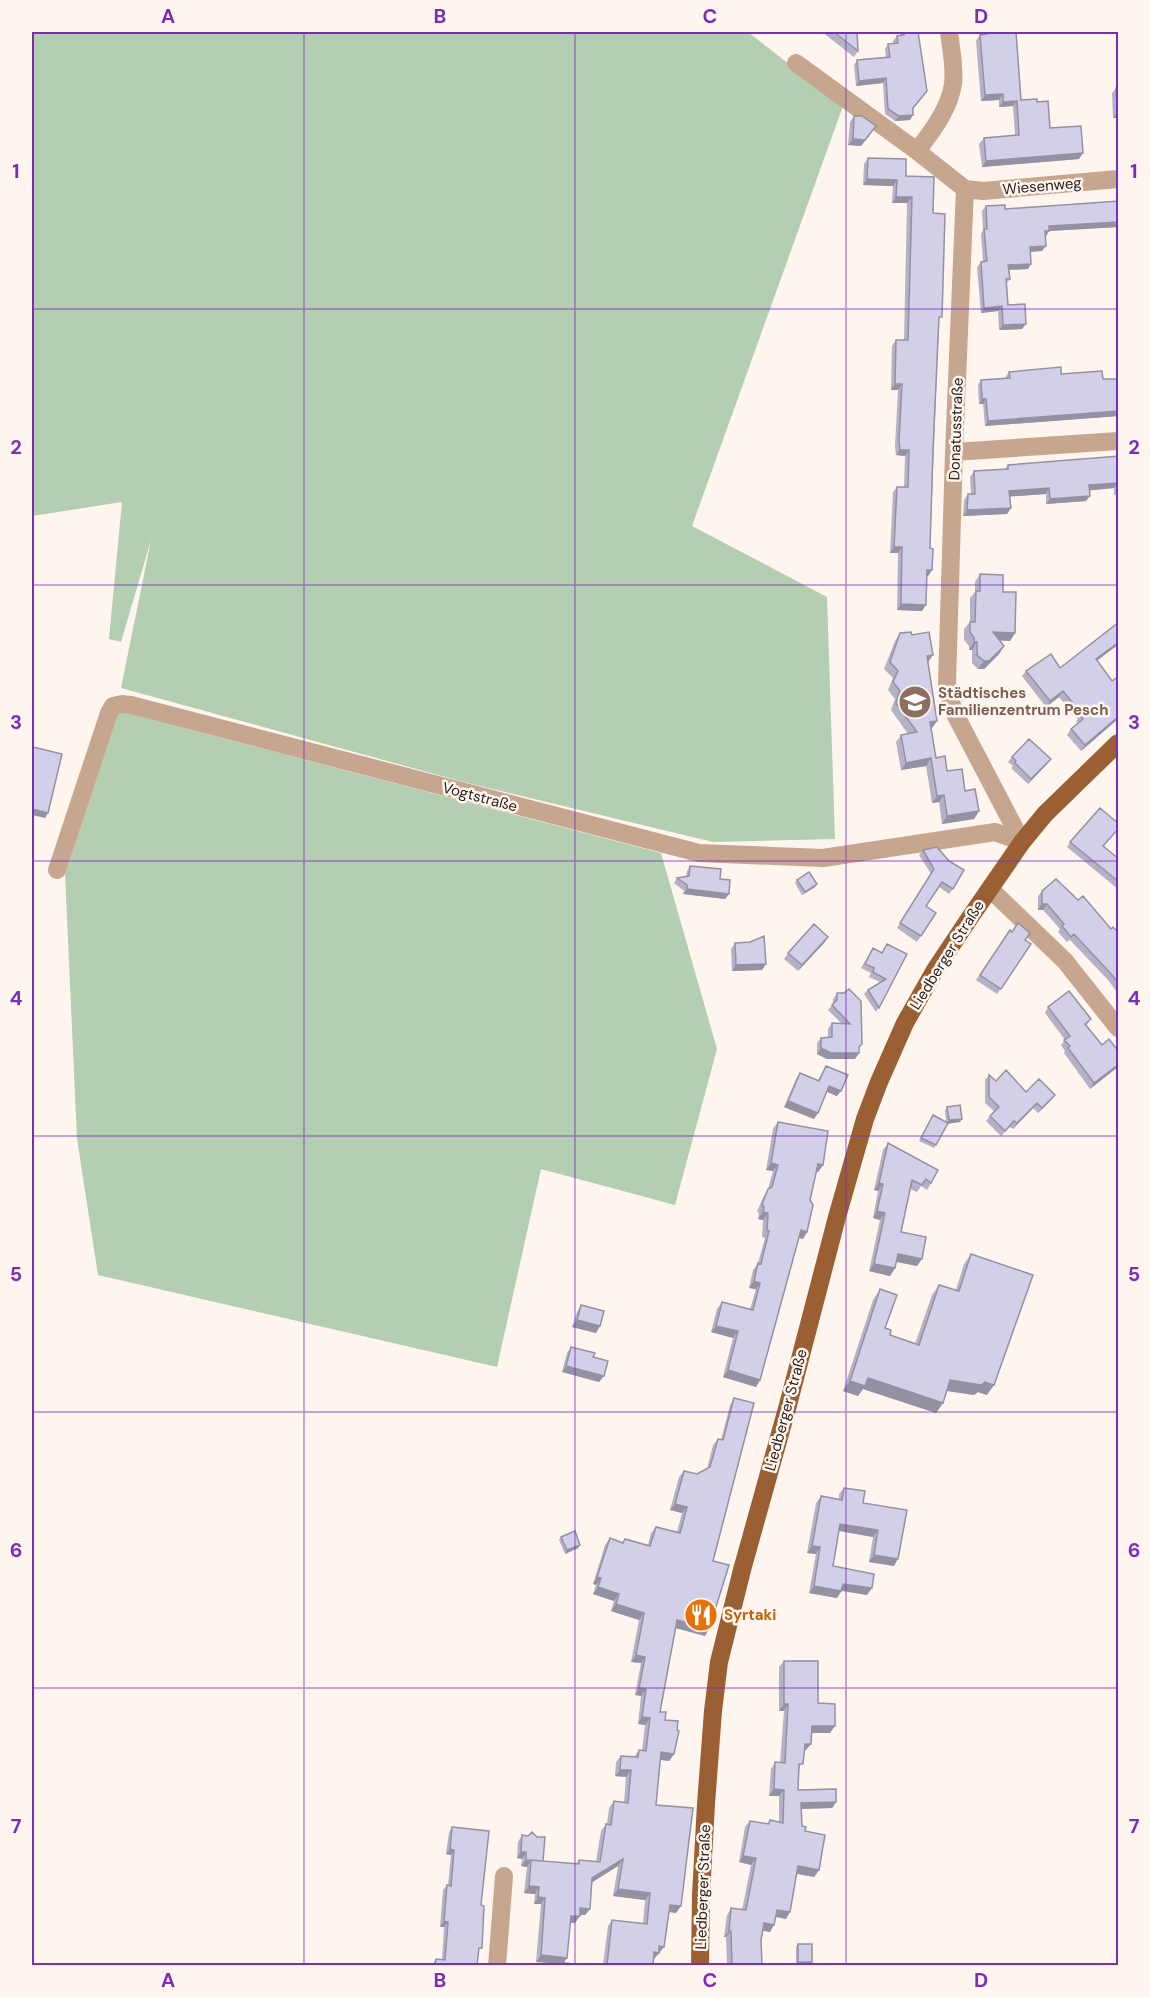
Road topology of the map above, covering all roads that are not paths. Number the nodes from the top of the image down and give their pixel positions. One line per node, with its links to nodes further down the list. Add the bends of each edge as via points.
1 (949, 32): 3 (street, via 951,92 941,116)
2 (796, 63): 3 (street)
3 (917, 151): 5 (street)
4 (1119, 179): 5 (street, Wiesenweg, via 982,191)
5 (965, 189): 7 (street, Donatusstraße)
6 (1119, 441): 7 (street)
7 (954, 452): 9 (street, Donatusstraße, via 949,694 956,716)
8 (1119, 743): 9 (main road, Liedberger Straße)
9 (1022, 842): 10 (street, Vogtstraße, via 995,832 823,858 699,853 122,704 112,706 109,712); 11 (main road, Liedberger Straße)
10 (57, 870)
11 (990, 889): 12 (street, Liedberger Straße, via 1065,962); 15 (main road, Liedberger Straße, via 935,970 892,1050 865,1119 837,1217 717,1673 700,1895)
12 (1119, 1028)
13 (504, 1876): 14 (street)
14 (497, 1965)
15 (700, 1965)

